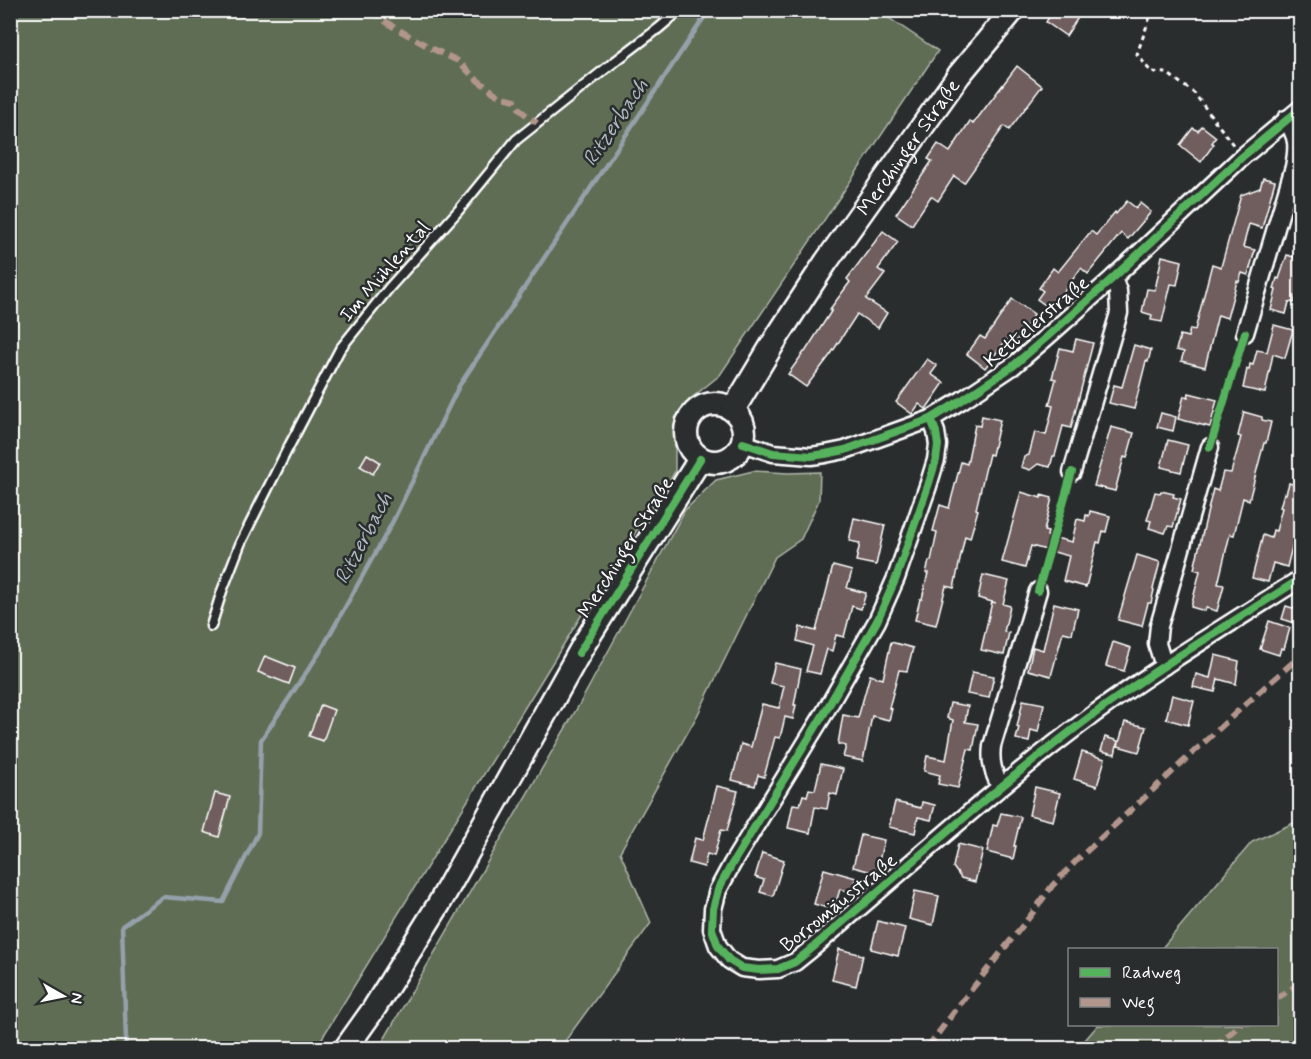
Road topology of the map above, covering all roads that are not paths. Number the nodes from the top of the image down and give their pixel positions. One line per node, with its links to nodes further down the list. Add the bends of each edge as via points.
1 (680, 10): 15 (lane, Im Mühlental, via 516,140 340,349 241,542)
2 (1013, 10): 7 (street, Merchinger Straße, via 958,75 826,262)
3 (1300, 108): 4 (street, Kettelerstraße)
4 (1286, 119): 5 (street, Kettelerstraße); 6 (street, via 1295,134 1294,167)
5 (1113, 278): 8 (street, Kettelerstraße, via 1013,366); 12 (street, via 1119,313)
6 (1245, 333)
7 (733, 410): 9 (street, via 744,425); 11 (street, via 725,405 706,405 691,417 686,435)
8 (931, 419): 9 (street, Kettelerstraße, via 845,450 818,455 773,453); 17 (street, Borromäusstraße, via 938,445 936,460 896,578 878,621 718,890 712,929 718,946 742,968 778,969 795,962)
9 (743, 443): 11 (street, via 725,461)
10 (1210, 447): 16 (street, via 1159,626 1157,644)
11 (700, 459): 18 (street, Merchinger Straße, via 579,653 439,904)
12 (1072, 472)
13 (1300, 579): 16 (street, Borromäusstraße)
14 (1038, 591): 17 (street, via 992,746 993,772)
15 (211, 626)
16 (1164, 666): 17 (street, Borromäusstraße)
17 (1000, 786)
18 (346, 1048)

